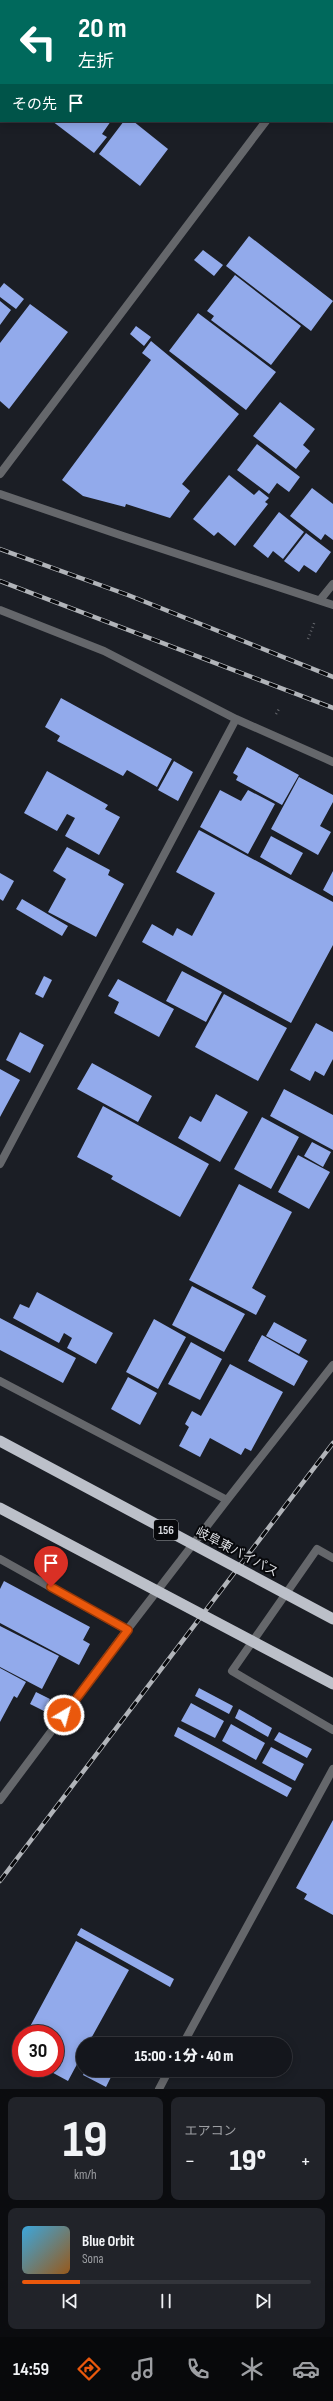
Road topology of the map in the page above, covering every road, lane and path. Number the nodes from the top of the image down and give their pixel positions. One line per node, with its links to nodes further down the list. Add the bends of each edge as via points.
1 (265, 122): 2 (street)
2 (0, 474)
3 (0, 494): 5 (street)
4 (333, 584): 5 (street)
5 (320, 600): 6 (street)
6 (333, 605)
7 (0, 610): 8 (street, via 104,651)
8 (236, 719): 9 (street); 10 (street)
9 (333, 762)
10 (0, 1164)
11 (333, 1365): 14 (street)
12 (0, 1381): 14 (street)
13 (0, 1441): 18 (highway, 岐阜東バイパス / 156, bridge)
14 (227, 1500): 19 (street)
15 (0, 1508): 20 (highway, bridge)
16 (333, 1558): 21 (street, via 317,1549 232,1671)
17 (0, 1559): 19 (street)
18 (333, 1619)
19 (128, 1630): 23 (street)
20 (333, 1684)
21 (333, 1730)
22 (333, 1769): 24 (street)
23 (0, 1800)
24 (187, 2037)
25 (165, 2077): 26 (street)
26 (159, 2089)

